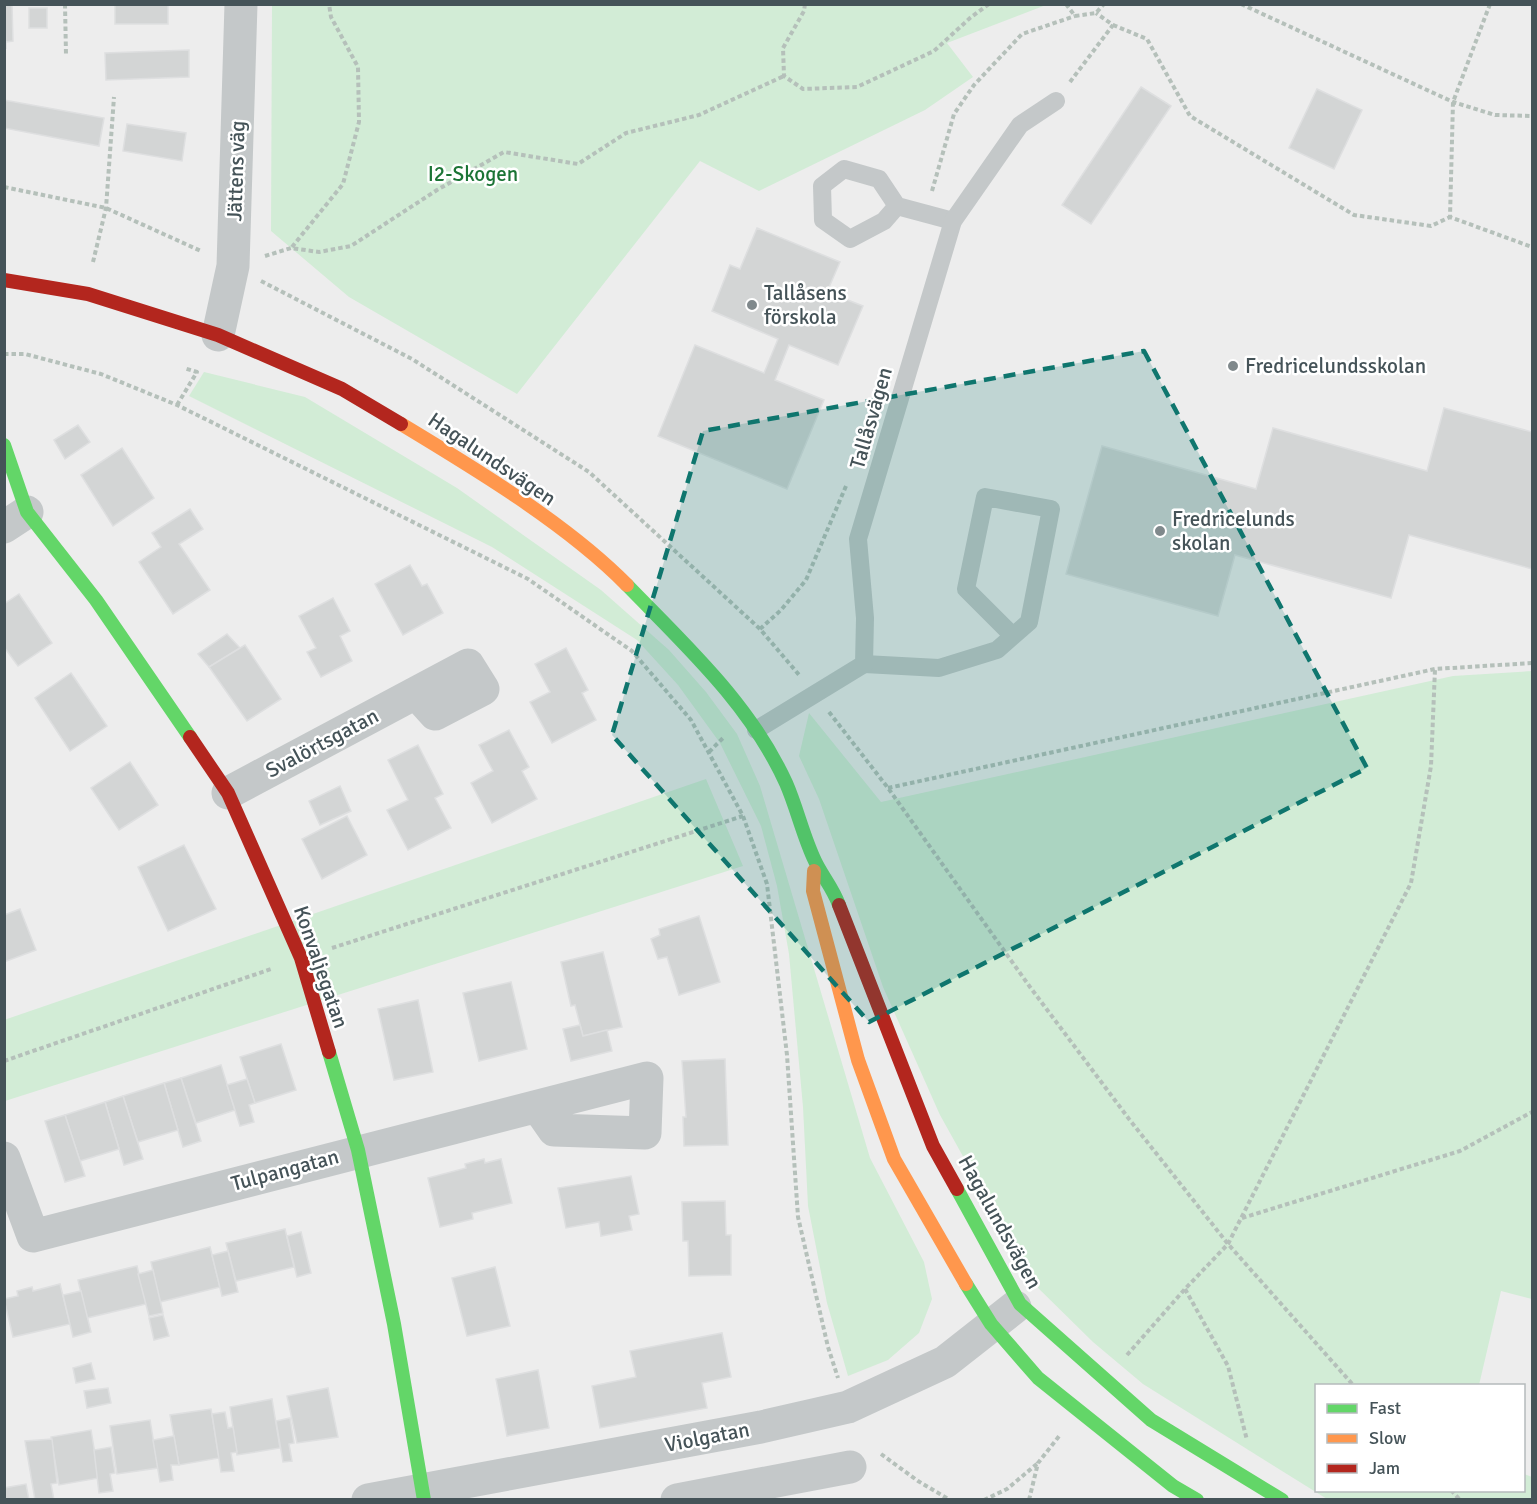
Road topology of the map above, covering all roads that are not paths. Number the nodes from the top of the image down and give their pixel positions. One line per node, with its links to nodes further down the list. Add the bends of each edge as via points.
1 (241, 4): 6 (street, Jättens väg, via 233,266)
2 (1056, 101): 4 (lane, Tallåsvägen, via 1020,124)
3 (897, 206): 4 (lane)
4 (953, 221): 10 (lane, Tallåsvägen, via 858,538 865,618)
5 (4, 280): 6 (street, Hagalundsvägen, via 88,294)
6 (218, 335): 12 (street, Hagalundsvägen, via 342,389 462,461 543,517 612,570 718,678)
7 (4, 445): 8 (street, Konvaljegatan)
8 (16, 519): 13 (street, Konvaljegatan, via 96,600)
9 (1013, 636): 9 (lane, via 1029,622 1051,509 985,497 966,589); 10 (lane, via 997,650 939,668)
10 (864, 664): 12 (lane)
11 (416, 693): 13 (street, Svalörtsgatan)
12 (756, 730): 14 (street, Hagalundsvägen, via 786,783)
13 (228, 793): 16 (street, Konvaljegatan, via 301,958)
14 (815, 861): 18 (street, Hagalundsvägen, via 832,887 933,1146); 19 (street, Hagalundsvägen, via 813,891 836,986 894,1159)
15 (538, 1107): 16 (street, Tulpangatan)
16 (358, 1150): 17 (street, Tulpangatan, via 33,1236); 21 (street, Konvaljegatan, via 394,1324)
17 (4, 1158)
18 (1020, 1304): 19 (street, Violgatan); 25 (street, Hagalundsvägen, via 1151,1420)
19 (991, 1324): 21 (street, Violgatan, via 945,1362 848,1407); 24 (street, Hagalundsvägen, via 1038,1378 1132,1454)
20 (861, 1457): 23 (street)
21 (423, 1495): 22 (street, Violgatan)
22 (368, 1500)
23 (677, 1500)
24 (1197, 1500)
25 (1282, 1500)

